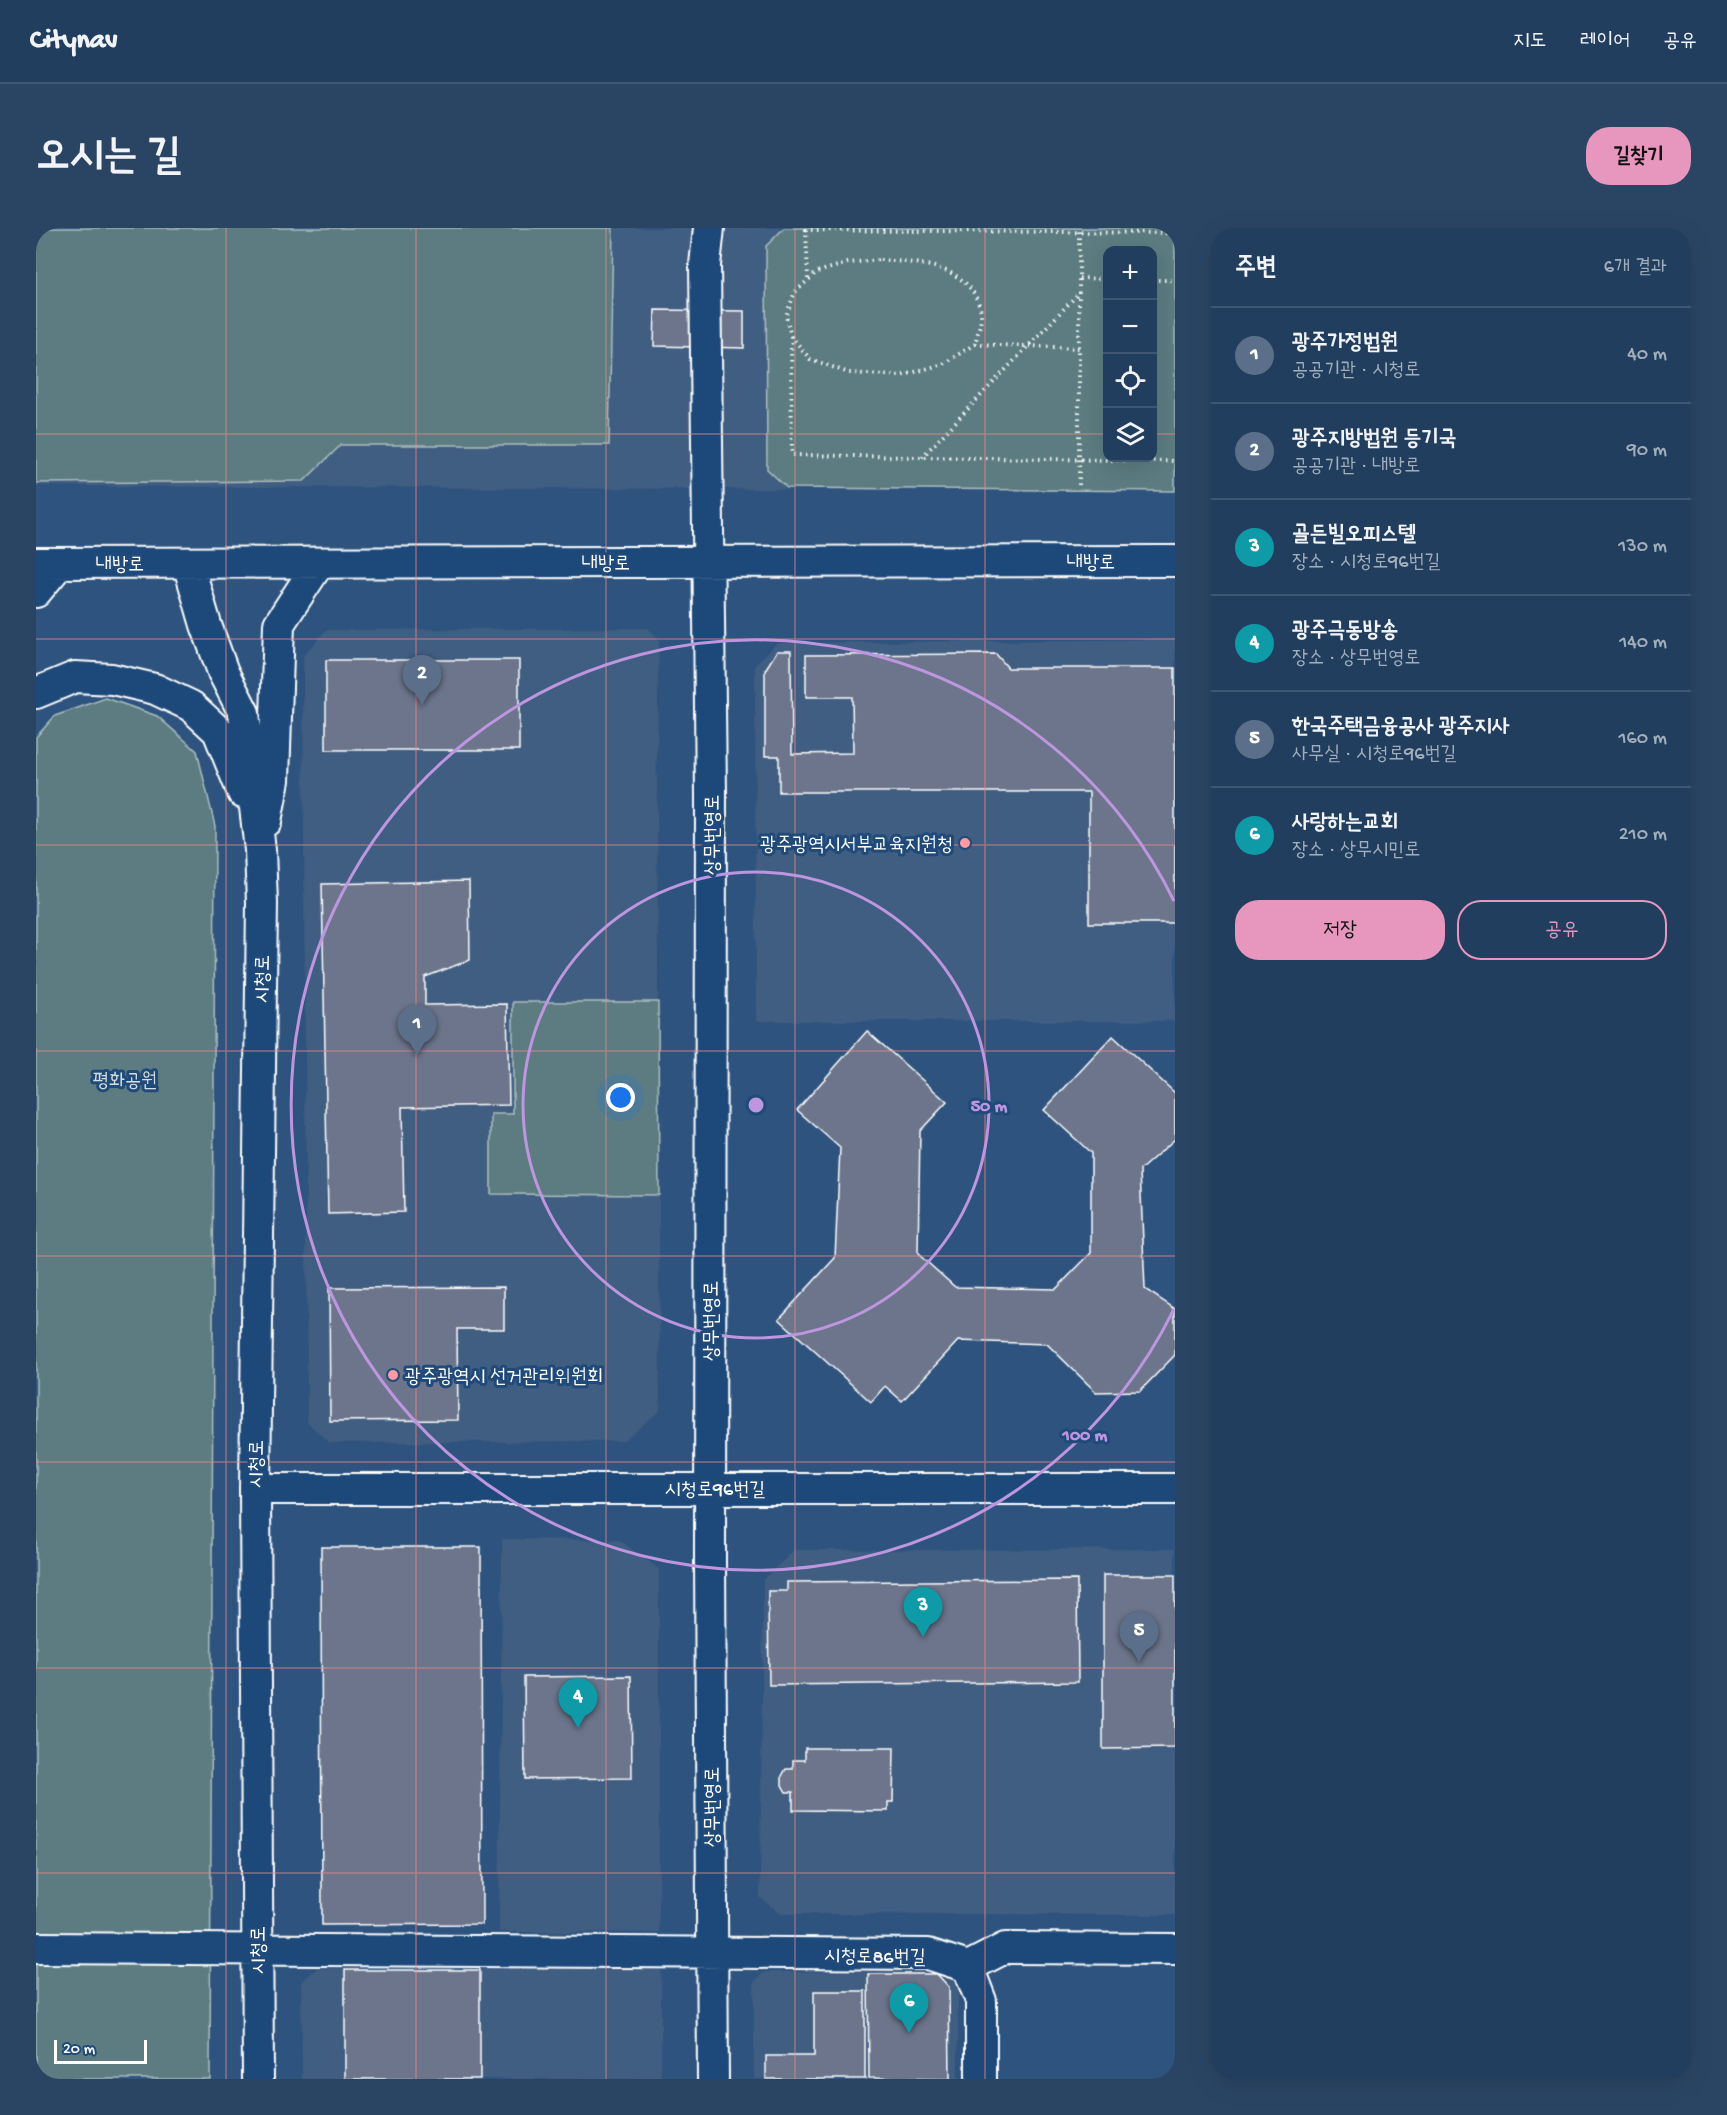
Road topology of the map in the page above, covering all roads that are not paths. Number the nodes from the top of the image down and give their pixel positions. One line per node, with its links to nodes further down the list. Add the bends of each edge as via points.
1 (709, 228): 3 (street, 상무번영로, via 705,265)
2 (1175, 561): 3 (street, 내방로)
3 (708, 562): 6 (street, 내방로); 10 (street, 상무번영로)
4 (48, 563): 5 (street, 내방로); 7 (street)
5 (188, 563): 6 (street, 내방로); 9 (street, 시청로, via 223,672 244,713)
6 (319, 563): 9 (street, 시청로, via 279,624 274,780)
7 (36, 592)
8 (36, 693): 9 (street, 시청로, via 75,677 112,679 155,689 191,706 218,731 240,784)
9 (260, 850): 11 (street, 시청로)
10 (710, 1488): 11 (street, 시청로96번길); 12 (street, 시청로96번길); 16 (street, 상무번영로)
11 (255, 1489): 15 (street, 시청로)
12 (1175, 1489)
13 (36, 1948): 15 (street, 시청로86번길)
14 (1175, 1949): 17 (street, via 1005,1948)
15 (257, 1951): 16 (street, 시청로86번길); 18 (street, 시청로)
16 (713, 1953): 17 (street, 시청로86번길, via 928,1954); 19 (street, 상무번영로)
17 (968, 1966): 20 (street, via 981,2001)
18 (258, 2079)
19 (713, 2079)
20 (981, 2079)

